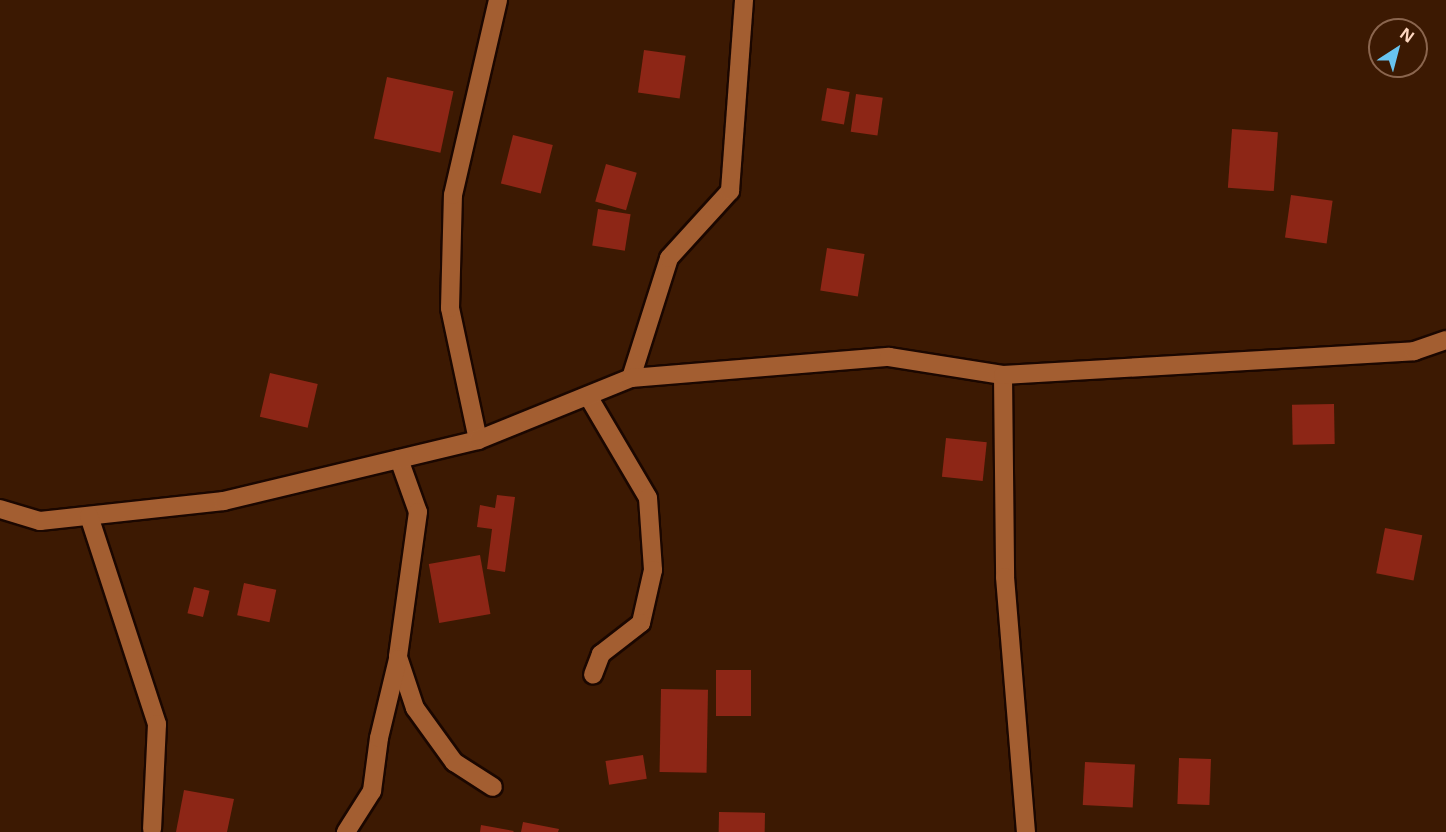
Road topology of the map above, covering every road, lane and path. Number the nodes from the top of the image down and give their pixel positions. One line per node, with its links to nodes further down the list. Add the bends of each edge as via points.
1 (498, 0): 7 (street, via 453,195 450,308)
2 (744, 0): 5 (street, via 730,191 669,258)
3 (1446, 340): 4 (street, via 1414,351)
4 (1003, 375): 5 (street, via 889,357); 16 (street, via 1005,577)
5 (631, 378): 6 (street)
6 (588, 396): 7 (street); 12 (street, via 648,498 653,570 641,623 601,654)
7 (478, 440): 8 (street)
8 (399, 459): 10 (street, via 224,501); 11 (street, via 418,512)
9 (0, 509): 10 (street, via 40,521)
10 (89, 516): 14 (street, via 157,724)
11 (398, 657): 13 (street, via 415,708 454,762); 15 (street, via 379,738 372,791)
12 (593, 675)
13 (493, 787)
14 (152, 829)
15 (346, 832)
16 (1026, 832)

